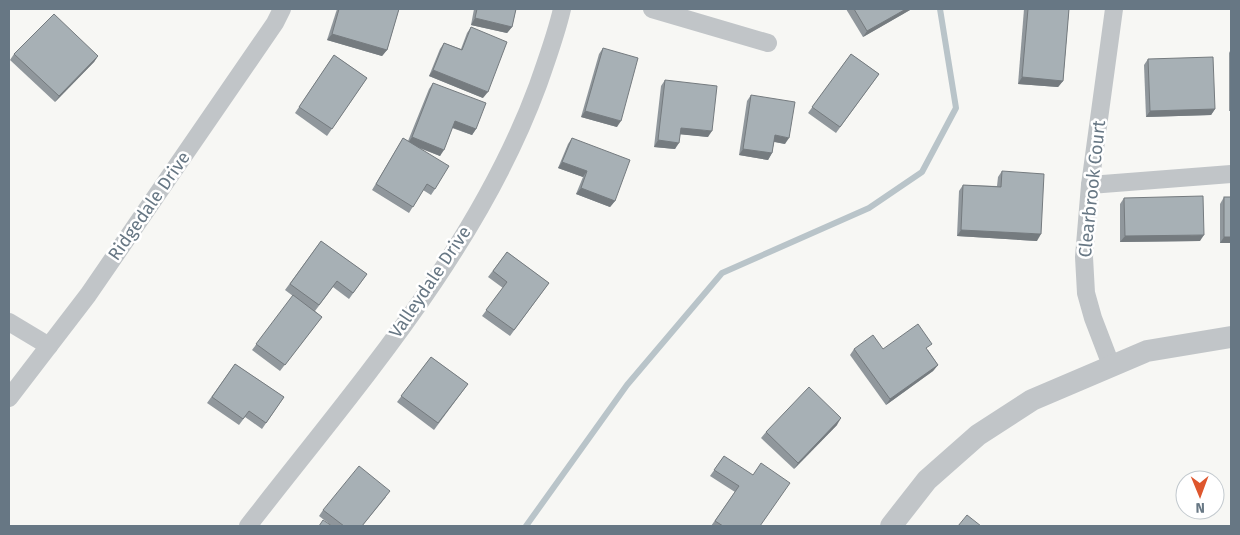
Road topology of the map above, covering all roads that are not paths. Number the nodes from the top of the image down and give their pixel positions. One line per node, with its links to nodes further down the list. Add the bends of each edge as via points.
1 (282, 9): 10 (street, Ridgedale Drive, via 276,23 88,295)
2 (562, 9): 13 (street, Valleydale Drive, via 557,34 526,119 492,188 425,296)
3 (652, 9): 5 (street)
4 (1114, 9): 7 (street, Clearbrook Court)
5 (768, 42)
6 (1231, 174): 7 (street)
7 (1090, 185): 11 (street, Clearbrook Court, via 1084,257 1086,293)
8 (9, 322): 10 (street)
9 (1231, 337): 11 (street, via 1147,351)
10 (49, 346): 12 (street, Ridgedale Drive)
11 (1111, 365): 14 (street, via 1032,400 978,435 927,480)
12 (9, 398)
13 (248, 526)
14 (892, 526)

